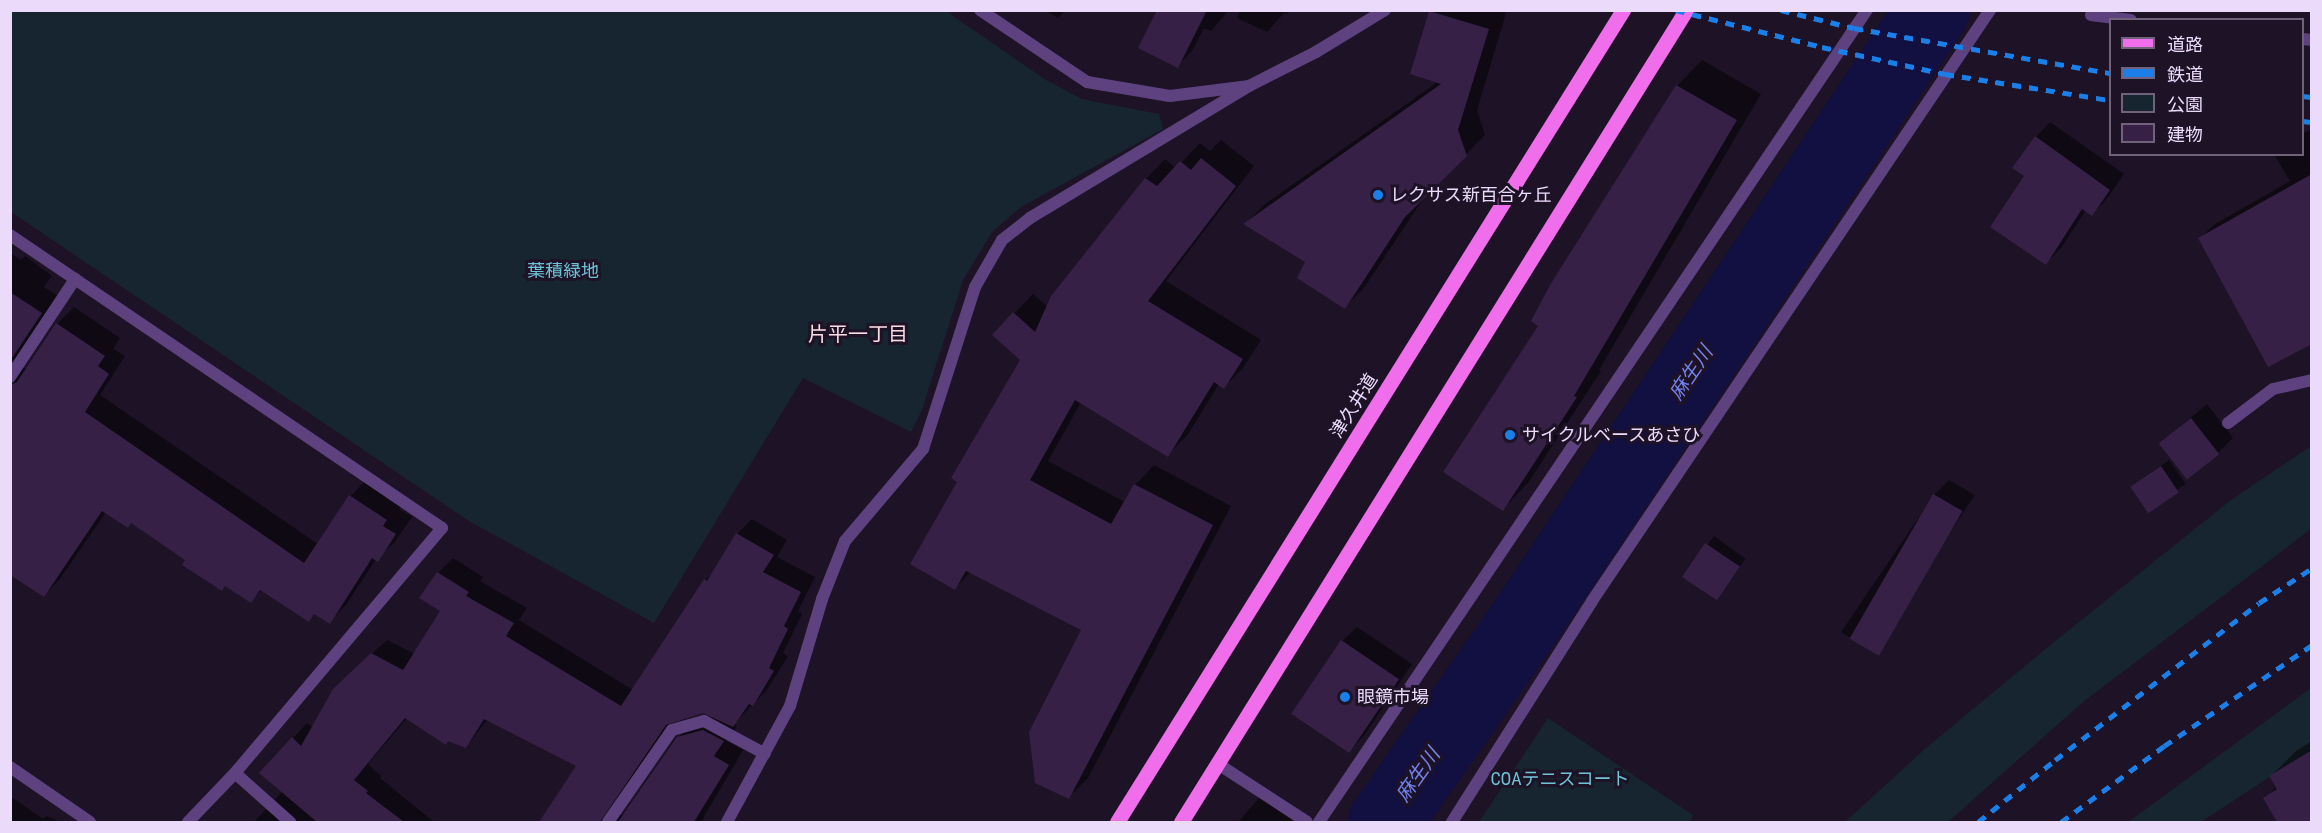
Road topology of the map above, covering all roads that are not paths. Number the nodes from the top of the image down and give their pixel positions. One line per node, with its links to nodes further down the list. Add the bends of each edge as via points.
1 (980, 10): 9 (street, via 1087,82 1170,96)
2 (1385, 10): 9 (street)
3 (1623, 10): 24 (main road, 津久井道)
4 (1686, 10): 16 (main road)
5 (1867, 10): 27 (street)
6 (1990, 10): 28 (street, via 1598,591)
7 (2091, 15): 8 (street)
8 (2115, 18)
9 (1249, 86): 15 (street, via 1030,218 1002,240 975,287 923,449 845,542 834,565 789,706)
10 (10, 235): 11 (street)
11 (75, 279): 12 (street); 18 (street, via 442,528)
12 (10, 376)
13 (2312, 380): 14 (street, via 2273,389)
14 (2228, 423)
15 (765, 754): 22 (street, via 704,721 672,730); 23 (street)
16 (1218, 764): 25 (main road); 26 (street)
17 (10, 767): 19 (street)
18 (236, 773): 20 (street); 21 (street)
19 (90, 822)
20 (188, 822)
21 (290, 822)
22 (609, 822)
23 (728, 822)
24 (1117, 822)
25 (1181, 822)
26 (1307, 822)
27 (1319, 822)
28 (1452, 822)

